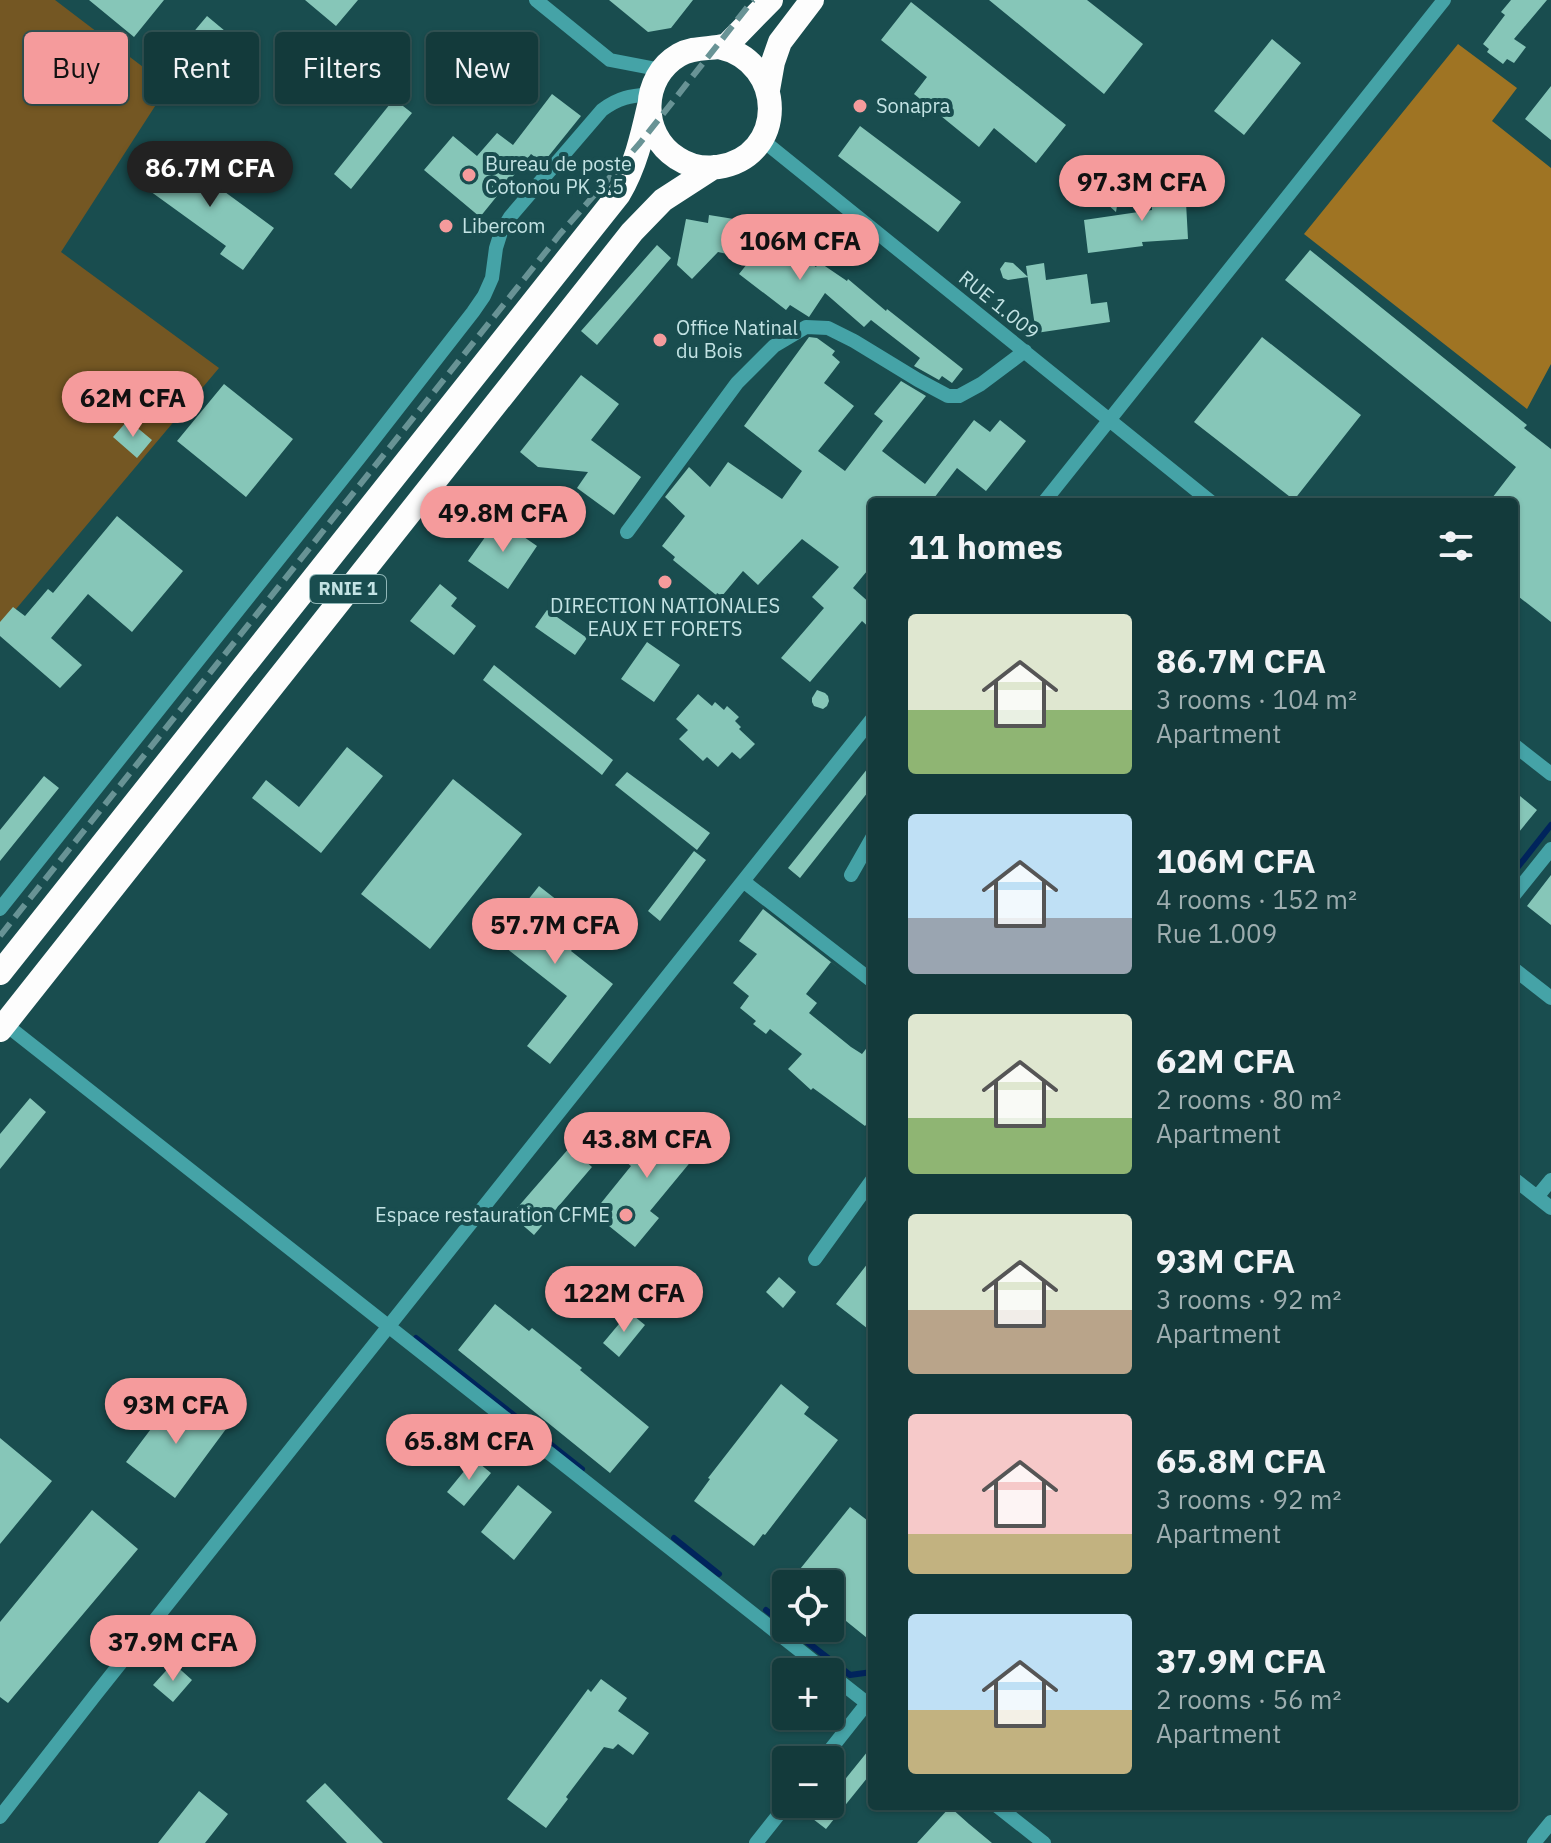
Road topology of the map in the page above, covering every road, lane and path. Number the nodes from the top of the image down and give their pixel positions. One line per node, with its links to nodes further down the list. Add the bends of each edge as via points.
1 (536, 0): 6 (street, via 610,60)
2 (771, 0): 5 (highway)
3 (812, 0): 7 (highway, via 780,42)
4 (1444, 0): 12 (street)
5 (719, 47): 6 (highway, via 691,50); 7 (highway, via 750,61)
6 (662, 70): 8 (highway, RNIE 1)
7 (768, 90): 9 (highway, via 770,115)
8 (650, 100): 10 (highway, via 649,114 662,145 682,161); 24 (street, via 628,96 602,110 510,217 496,248 492,278 473,312); 26 (highway, RNIE 1, via 619,194)
9 (761, 139): 10 (highway, RNIE 1, via 741,159); 11 (street, RUE 1.009)
10 (714, 167): 29 (highway, RNIE 1, via 663,200 632,232)
11 (1025, 351): 12 (street, RUE 1.009); 15 (street, via 981,384 948,396 828,328 806,327 774,346 737,383)
12 (1110, 419): 13 (street); 14 (street, RUE 1.009)
13 (1047, 498)
14 (1206, 498)
15 (627, 532)
16 (868, 724): 22 (street)
17 (1518, 748): 18 (street)
18 (1551, 774)
19 (868, 845): 21 (street)
20 (1551, 849): 23 (street)
21 (851, 875)
22 (743, 881): 27 (street); 36 (street)
23 (1518, 890)
24 (0, 909)
25 (1518, 972): 28 (street)
26 (0, 973)
27 (868, 978)
28 (1551, 998)
29 (2, 1027): 36 (street)
30 (1551, 1180): 33 (street)
31 (1518, 1182): 33 (street)
32 (868, 1186): 35 (street)
33 (1537, 1197): 34 (street)
34 (1551, 1208)
35 (815, 1259)
36 (388, 1326): 37 (street); 43 (street)
37 (810, 1658)
38 (844, 1684): 39 (street)
39 (868, 1702)
40 (868, 1705): 41 (street)
41 (834, 1746)
42 (1001, 1810): 46 (street)
43 (0, 1817)
44 (776, 1818): 47 (street)
45 (1551, 1822): 48 (street)
46 (1035, 1840)
47 (756, 1843)
48 (1534, 1843)

